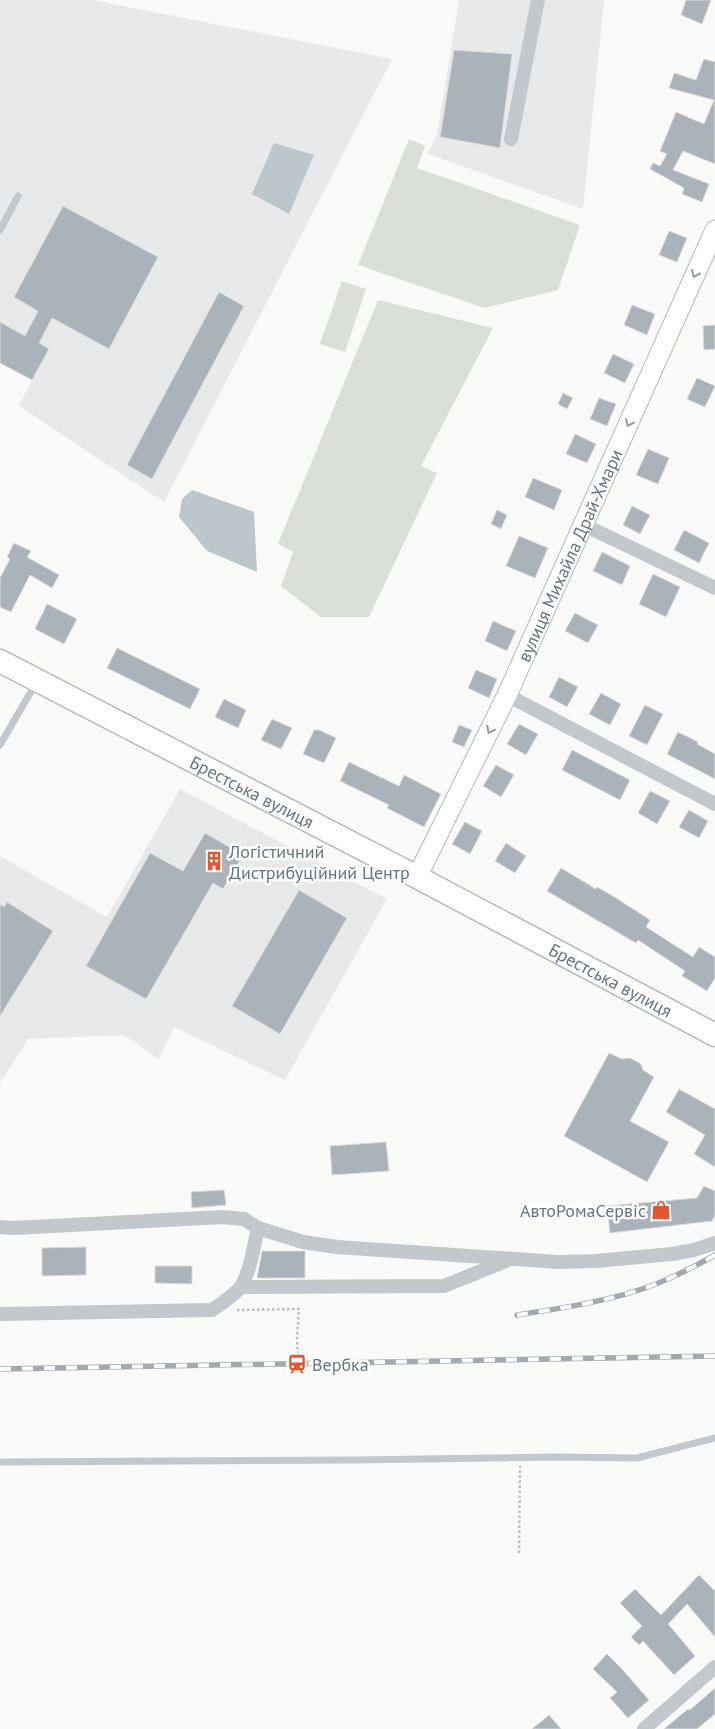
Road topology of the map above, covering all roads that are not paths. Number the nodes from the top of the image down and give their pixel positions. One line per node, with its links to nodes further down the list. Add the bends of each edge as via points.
1 (538, 0): 2 (street)
2 (511, 139)
3 (18, 196): 4 (lane)
4 (0, 230)
5 (715, 230): 6 (main road, вулиця Михайла Драй-Хмари, one-way to 6)
6 (584, 525): 7 (street); 10 (main road, вулиця Михайла Драй-Хмари)
7 (715, 588)
8 (0, 661): 9 (highway, Брестська вулиця)
9 (38, 681): 11 (lane); 13 (highway, Брестська вулиця)
10 (508, 695): 12 (street); 13 (main road, вулиця Михайла Драй-Хмари, one-way to 13)
11 (0, 745)
12 (715, 804)
13 (417, 876): 14 (highway, Брестська вулиця)
14 (715, 1035)
15 (0, 1227): 16 (street, via 223,1217 244,1219)
16 (258, 1228): 18 (street, via 303,1242 337,1247); 19 (street)
17 (715, 1243): 18 (street, via 651,1257 558,1262)
18 (512, 1259): 19 (street, via 444,1286)
19 (240, 1287): 20 (street, via 212,1310)
20 (0, 1314)
21 (715, 1438): 22 (lane, via 637,1458)
22 (0, 1462)
23 (715, 1667): 24 (street)
24 (644, 1729)

